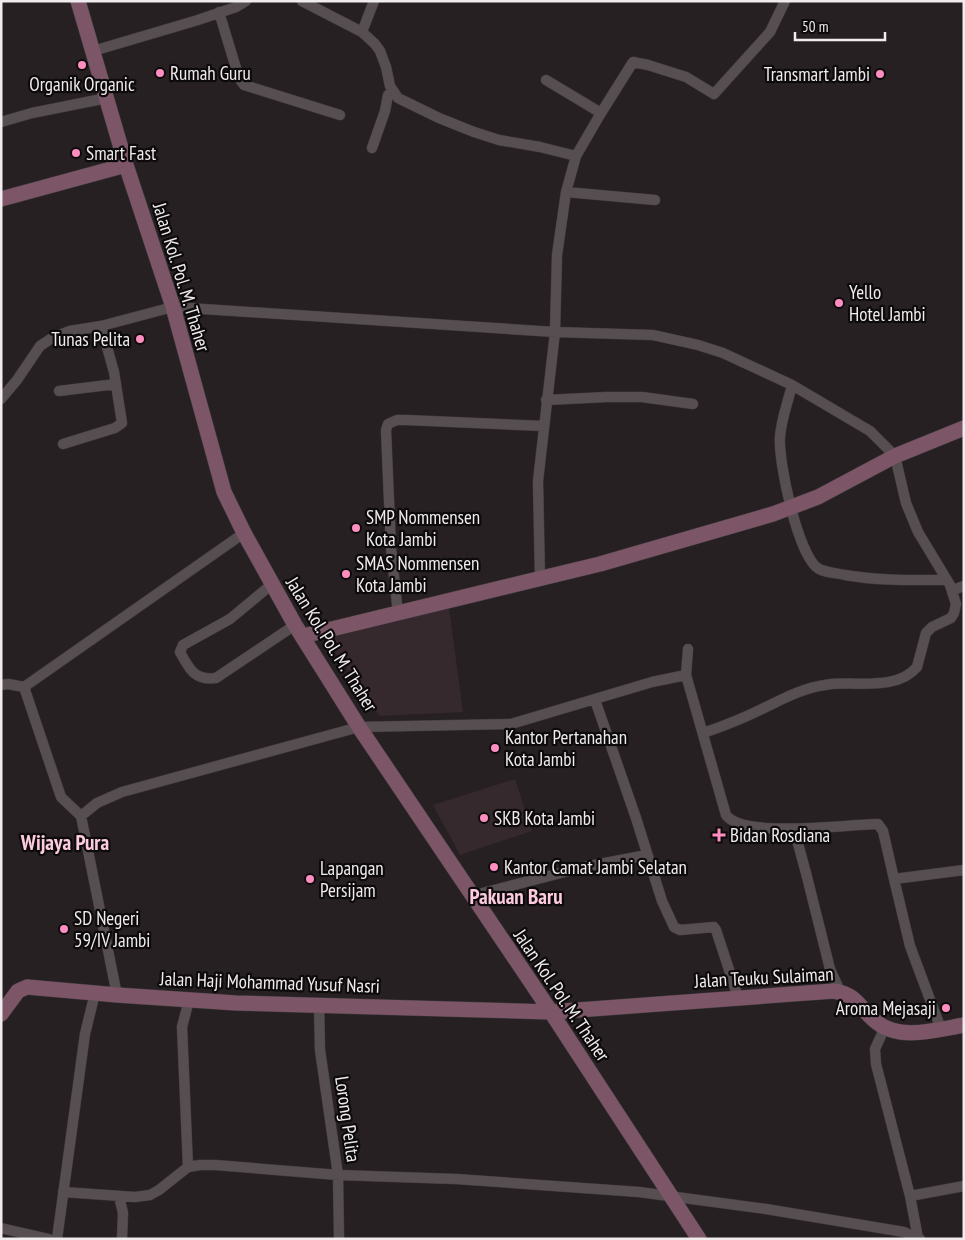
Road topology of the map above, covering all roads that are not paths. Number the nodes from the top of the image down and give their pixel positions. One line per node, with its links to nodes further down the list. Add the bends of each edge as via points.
1 (78, 1): 8 (street, Jalan Kol. Pol. M. Thaher)
2 (246, 1): 6 (street)
3 (302, 1): 7 (street)
4 (374, 1): 7 (street)
5 (785, 1): 12 (street, via 761,43 714,94 686,77 633,62)
6 (220, 12): 8 (street); 13 (street, via 239,78 244,85)
7 (362, 32): 10 (street, via 380,51)
8 (93, 51): 11 (street, Jalan Kol. Pol. M. Thaher)
9 (546, 80): 12 (street)
10 (393, 91): 15 (street, via 388,95); 16 (street, via 398,98 474,132)
11 (107, 98): 14 (street); 17 (street, Jalan Kol. Pol. M. Thaher)
12 (601, 113): 16 (street)
13 (340, 115)
14 (1, 122)
15 (372, 148)
16 (576, 156): 18 (street)
17 (126, 166): 19 (street); 21 (street, Jalan Kol. Pol. M. Thaher)
18 (566, 192): 20 (street); 23 (street, via 557,255)
19 (1, 199)
20 (654, 200)
21 (173, 307): 22 (street); 23 (street); 35 (street, Jalan Kol. Pol. M. Thaher, via 224,492)
22 (101, 326): 24 (street); 27 (street, via 61,334 45,342)
23 (555, 332): 25 (street, via 675,339 723,353); 28 (street)
24 (116, 384): 26 (street); 32 (street, via 120,425)
25 (792, 385): 33 (street, via 870,431); 34 (street, via 780,438)
26 (59, 391)
27 (1, 399)
28 (546, 400): 29 (street, via 642,397); 30 (street)
29 (693, 404)
30 (544, 426): 36 (street, via 538,481); 41 (street, via 406,420 388,424 391,548)
31 (964, 428): 33 (street)
32 (63, 444)
33 (895, 456): 34 (street); 37 (street, via 906,503 918,532)
34 (791, 508): 36 (street); 37 (street, via 810,560 820,569 860,577)
35 (244, 533): 38 (street, Jalan Kol. Pol. M. Thaher); 48 (street)
36 (540, 579): 41 (street)
37 (948, 580): 40 (street)
38 (272, 585): 44 (street, Jalan Kol. Pol. M. Thaher); 44 (street, via 230,619 184,645 180,652 190,670 206,679 216,678)
39 (964, 586): 40 (street)
40 (953, 590): 42 (street, via 956,609)
41 (398, 614): 44 (street)
42 (951, 618): 43 (street); 51 (street, via 928,630 917,667 902,678 891,682 816,687)
43 (964, 618)
44 (299, 630): 50 (street, Jalan Kol. Pol. M. Thaher)
45 (688, 649): 46 (street)
46 (686, 675): 49 (street); 51 (street)
47 (1, 685): 48 (street)
48 (24, 687): 52 (street, via 61,797)
49 (595, 700): 50 (street, via 499,725); 54 (street)
50 (359, 727): 52 (street, via 122,792 97,803); 57 (street, Jalan Kol. Pol. M. Thaher)
51 (703, 733): 53 (street, via 729,818 757,826)
52 (81, 816): 60 (street)
53 (794, 829): 56 (street, via 878,824 883,831); 58 (street, via 830,969)
54 (647, 854): 57 (street); 61 (street, via 674,927 680,930 711,926 716,930)
55 (964, 870): 56 (street)
56 (894, 879): 68 (street, via 910,946)
57 (471, 896): 64 (street, Jalan Kol. Pol. M. Thaher)
58 (841, 992): 61 (street, Jalan Teuku Sulaiman); 67 (street, Jalan Teuku Sulaiman, via 851,996 874,1021)
59 (95, 993): 60 (street, Jalan Haji Mohammad Yusuf Nasri); 65 (street, Jalan Haji Mohammad Yusuf Nasri, via 24,988 18,991); 72 (street, via 85,1034)
60 (117, 996): 62 (street, Jalan Haji Mohammad Yusuf Nasri)
61 (738, 997): 64 (street, Jalan Teuku Sulaiman)
62 (188, 1000): 63 (street, Jalan Haji Mohammad Yusuf Nasri); 69 (street, via 182,1027)
63 (319, 1005): 64 (street, Jalan Haji Mohammad Yusuf Nasri); 70 (street, Lorong Pelita, via 320,1050)
64 (551, 1012): 74 (street, Jalan Kol. Pol. M. Thaher)
65 (1, 1014)
66 (964, 1025): 68 (street, Jalan Teuku Sulaiman)
67 (885, 1027): 68 (street, Jalan Teuku Sulaiman, via 908,1033); 75 (street, via 874,1048 876,1064)
68 (941, 1029)
69 (188, 1167): 70 (street, via 215,1164); 73 (street, via 150,1195 135,1198)
70 (338, 1175): 74 (street, via 456,1179); 81 (street, Lorong Pelita)
71 (964, 1186): 75 (street)
72 (63, 1192): 73 (street); 79 (street)
73 (119, 1196): 80 (street, via 123,1213)
74 (669, 1196): 77 (street, via 904,1232); 82 (street, Jalan Kol. Pol. M. Thaher)
75 (910, 1196): 77 (street)
76 (1, 1228): 78 (street)
77 (919, 1238)
78 (49, 1239)
79 (57, 1239)
80 (122, 1239)
81 (339, 1239)
82 (699, 1239)

